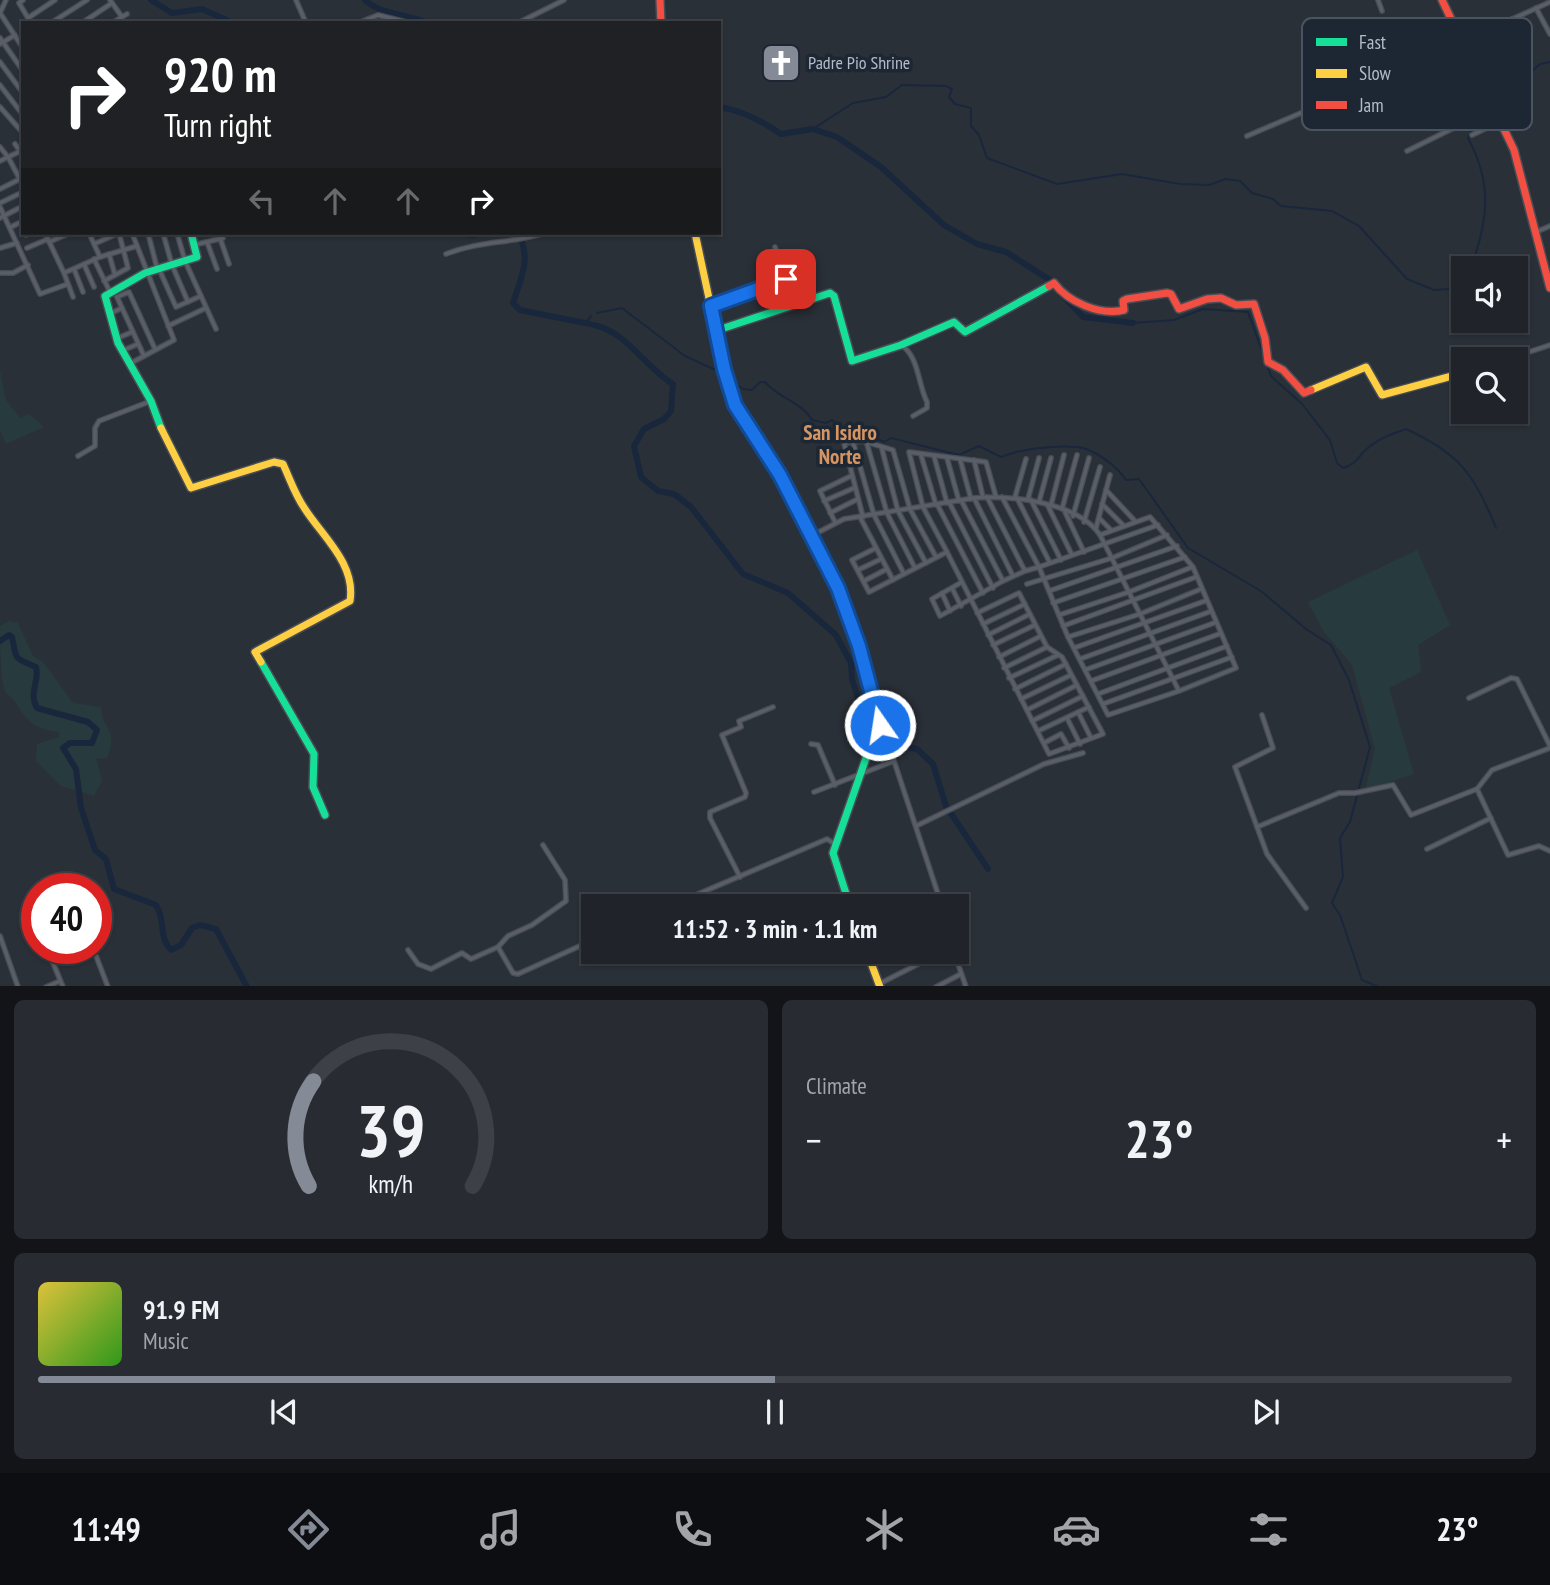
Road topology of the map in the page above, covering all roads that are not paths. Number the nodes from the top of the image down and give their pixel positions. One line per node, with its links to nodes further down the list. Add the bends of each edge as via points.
1 (6, 0): 14 (street)
2 (23, 0): 17 (street, via 19,4)
3 (55, 0): 17 (street)
4 (87, 0): 21 (street)
5 (296, 0): 24 (street)
6 (564, 0): 27 (street)
7 (660, 0): 28 (street)
8 (1378, 0): 13 (street)
9 (111, 1): 16 (street); 22 (street)
10 (1446, 1): 18 (street)
11 (1550, 2): 12 (street)
12 (1536, 8): 19 (street); 29 (street)
13 (1382, 10)
14 (0, 13): 30 (street)
15 (127, 14): 16 (street)
16 (122, 17): 23 (street)
17 (28, 18): 20 (street)
18 (1453, 18)
19 (1514, 18)
20 (30, 21)
21 (54, 21)
22 (85, 21)
23 (115, 21)
24 (305, 21)
25 (363, 21): 26 (street, via 378,15)
26 (402, 21)
27 (522, 21)
28 (661, 21)
29 (1550, 34)
30 (15, 36): 31 (street); 32 (street)
31 (1, 41): 34 (street)
32 (21, 45)
33 (0, 62): 36 (street)
34 (21, 68)
35 (0, 85): 38 (street)
36 (21, 90)
37 (0, 107): 43 (street)
38 (21, 112)
39 (1302, 113): 45 (street)
40 (1450, 130): 49 (street)
41 (1482, 130): 44 (street)
42 (1503, 130): 62 (street, via 1514,150)
43 (21, 131)
44 (1472, 135)
45 (1247, 136)
46 (15, 144): 48 (street)
47 (0, 147): 50 (street)
48 (21, 151): 50 (street)
49 (1407, 151)
50 (8, 157): 51 (street); 52 (street)
51 (0, 161)
52 (21, 180)
53 (21, 182): 54 (street)
54 (0, 189)
55 (21, 193): 56 (street)
56 (0, 205): 58 (street)
57 (21, 207): 58 (street)
58 (2, 217): 61 (street)
59 (21, 222): 61 (street)
60 (1550, 226): 62 (street)
61 (11, 227): 77 (street)
62 (1535, 233): 104 (street)
63 (46, 235): 75 (street)
64 (61, 235): 75 (street)
65 (90, 235): 78 (street)
66 (114, 235): 78 (street)
67 (119, 235): 84 (street)
68 (133, 235): 80 (street)
69 (149, 235): 96 (street)
70 (164, 235): 93 (street)
71 (178, 235): 89 (street)
72 (192, 235): 79 (street)
73 (539, 235): 86 (street, via 475,243)
74 (695, 235): 110 (street)
75 (49, 240): 83 (street); 98 (street)
76 (207, 242): 79 (street); 91 (street, via 221,238); 95 (street)
77 (17, 243): 82 (street); 92 (street)
78 (94, 244): 87 (street)
79 (194, 245): 89 (street, via 197,257)
80 (137, 246): 84 (street); 99 (street)
81 (775, 247): 110 (street, via 786,279)
82 (0, 248)
83 (27, 248)
84 (123, 250): 85 (street); 100 (street, via 128,268)
85 (108, 254): 87 (street); 100 (street)
86 (446, 254)
87 (100, 257): 88 (street)
88 (94, 259): 90 (street); 101 (street)
89 (185, 261): 93 (street); 107 (street)
90 (83, 264): 94 (street); 103 (street)
91 (229, 264)
92 (28, 265): 97 (street); 102 (street, via 41,295)
93 (172, 265): 96 (street); 109 (street)
94 (74, 268): 98 (street); 105 (street)
95 (217, 269)
96 (159, 270): 99 (street); 109 (street, via 176,307)
97 (0, 273)
98 (64, 273): 102 (street)
99 (145, 273): 106 (street); 116 (street)
100 (116, 275): 101 (street)
101 (104, 281): 106 (street)
102 (68, 284): 108 (street)
103 (94, 288)
104 (1550, 288)
105 (83, 292)
106 (113, 293): 111 (street); 113 (street, via 105,296); 124 (street, via 129,292)
107 (201, 296): 109 (street); 112 (street)
108 (74, 297)
109 (188, 302)
110 (711, 306): 118 (street)
111 (122, 308): 113 (street); 114 (street)
112 (206, 308): 116 (street); 117 (street)
113 (110, 314): 115 (street)
114 (127, 320): 115 (street); 119 (street)
115 (112, 326): 120 (street)
116 (168, 326): 124 (street, via 174,340)
117 (216, 329)
118 (715, 331): 122 (street, via 830,293 852,361); 184 (street, via 735,405)
119 (132, 332): 120 (street); 121 (street)
120 (117, 338): 125 (street)
121 (138, 344): 125 (street); 127 (street)
122 (901, 345): 129 (street, via 954,322 965,332 1054,283 1079,304 1116,312 1124,310 1124,300 1167,293 1179,309 1221,298 1236,305 1254,304 1268,362 1283,370 1304,393 1366,367 1384,395); 131 (street, via 914,363 927,402)
123 (1550, 345): 126 (street)
124 (155, 349): 127 (street)
125 (124, 351): 128 (street)
126 (1528, 352)
127 (144, 356): 128 (street)
128 (131, 363): 130 (street)
129 (1451, 377)
130 (151, 401): 137 (street, via 99,421 95,446); 290 (street, via 191,488 274,462 283,464 307,513 344,564 350,601 256,652 314,754 313,787)
131 (914, 416)
132 (853, 442): 133 (street); 148 (street, via 842,446); 172 (street)
133 (866, 443): 134 (street); 171 (street)
134 (881, 449): 167 (street, via 894,451); 169 (street)
135 (921, 455): 138 (street); 163 (street); 166 (street, via 908,453)
136 (1077, 455): 168 (street)
137 (78, 456)
138 (934, 456): 140 (street); 161 (street)
139 (1064, 456): 164 (street)
140 (947, 458): 144 (street); 158 (street)
141 (1039, 458): 159 (street)
142 (1051, 458): 162 (street)
143 (1089, 458): 173 (street)
144 (960, 459): 146 (street); 155 (street)
145 (1026, 459): 156 (street)
146 (974, 460): 152 (street); 153 (street, via 987,463)
147 (1100, 467): 178 (street)
148 (851, 475): 150 (street); 160 (street, via 821,490)
149 (1110, 475): 151 (street)
150 (854, 487): 157 (street); 160 (street)
151 (1106, 490): 165 (street); 176 (street)
152 (985, 497): 153 (street); 155 (street); 205 (street)
153 (996, 497): 154 (street)
154 (1002, 497): 156 (street); 199 (street)
155 (972, 498): 158 (street); 207 (street)
156 (1016, 498): 159 (street); 198 (street)
157 (858, 499): 170 (street); 174 (street)
158 (960, 500): 161 (street); 213 (street)
159 (1030, 500): 162 (street); 196 (street)
160 (824, 501): 170 (street)
161 (948, 502): 163 (street); 216 (street)
162 (1039, 502): 164 (street)
163 (936, 504): 166 (street); 222 (street)
164 (1049, 504): 168 (street); 191 (street)
165 (1102, 504): 175 (street); 179 (street)
166 (923, 507): 167 (street); 189 (street)
167 (910, 509): 169 (street); 193 (street)
168 (1063, 510): 173 (street); 190 (street)
169 (898, 511): 171 (street); 197 (street)
170 (830, 513): 177 (street)
171 (887, 513): 172 (street); 202 (street)
172 (874, 515): 174 (street); 206 (street)
173 (1073, 516): 178 (street)
174 (861, 517): 177 (street); 188 (street)
175 (1098, 518): 181 (street); 182 (street)
176 (1135, 521): 179 (street); 180 (street, via 1148,516)
177 (835, 522): 184 (street)
178 (1084, 522): 181 (street)
179 (1124, 525): 182 (street)
180 (1158, 525): 183 (street); 186 (street)
181 (1096, 528): 185 (street)
182 (1111, 530): 185 (street)
183 (1167, 534): 187 (street); 195 (street)
184 (813, 535): 286 (street, via 851,622 880,718)
185 (1100, 535): 186 (street)
186 (1105, 545): 190 (street); 195 (street)
187 (1177, 546): 192 (street); 203 (street)
188 (876, 548): 194 (street); 204 (street, via 852,560)
189 (947, 552): 193 (street); 214 (street)
190 (1084, 552): 191 (street)
191 (1073, 556): 196 (street)
192 (1185, 556): 200 (street); 211 (street)
193 (936, 557): 197 (street)
194 (881, 558): 201 (street); 204 (street)
195 (1112, 558): 203 (street); 209 (street)
196 (1061, 560): 198 (street)
197 (926, 563): 202 (street)
198 (1050, 564): 199 (street)
199 (1039, 567): 205 (street); 209 (street)
200 (1192, 567): 208 (street); 220 (street)
201 (887, 569): 210 (street); 212 (street)
202 (915, 569): 206 (street)
203 (1118, 569): 211 (street); 219 (street)
204 (858, 570): 212 (street)
205 (1025, 571): 207 (street)
206 (904, 574): 210 (street)
207 (1013, 576): 213 (street)
208 (1196, 577): 218 (street); 225 (street)
209 (1044, 579): 215 (street); 219 (street)
210 (893, 580): 212 (street, via 869,592)
211 (1123, 580): 220 (street); 226 (street)
212 (864, 581)
213 (1003, 581): 216 (street)
214 (962, 582): 217 (street); 223 (street)
215 (1027, 584)
216 (993, 587): 222 (street)
217 (952, 588): 221 (street); 228 (street)
218 (1201, 589): 224 (street); 233 (street)
219 (1049, 592): 226 (street)
220 (1129, 592): 225 (street); 234 (street)
221 (942, 593): 229 (street); 229 (street, via 932,601 940,616)
222 (983, 594): 223 (street)
223 (971, 601): 228 (street); 231 (street)
224 (1205, 601): 230 (street); 237 (street)
225 (1134, 602): 233 (street); 239 (street)
226 (1054, 603): 234 (street)
227 (1025, 604): 231 (street, via 1019,593); 232 (street); 236 (street)
228 (961, 606): 229 (street)
229 (950, 611)
230 (1209, 611): 235 (street); 241 (street)
231 (977, 613): 236 (street)
232 (1030, 614): 238 (street); 240 (street)
233 (1140, 614): 237 (street); 244 (street)
234 (1059, 615): 239 (street)
235 (1214, 623): 242 (street); 246 (street)
236 (983, 624): 240 (street)
237 (1145, 624): 241 (street); 249 (street)
238 (1036, 625): 243 (street); 245 (street)
239 (1063, 626): 244 (street)
240 (988, 635): 245 (street)
241 (1151, 635): 246 (street); 254 (street)
242 (1219, 635): 247 (street); 253 (street)
243 (1041, 636): 248 (street); 251 (street)
244 (1068, 637): 249 (street)
245 (993, 645): 251 (street)
246 (1156, 646): 253 (street); 258 (street)
247 (1227, 646): 252 (street); 257 (street)
248 (1047, 647): 250 (street); 256 (street)
249 (1074, 648): 254 (street)
250 (1058, 655): 255 (street); 260 (street)
251 (999, 657): 256 (street)
252 (1233, 657): 261 (street); 265 (street, via 1235,669)
253 (1162, 658): 257 (street); 262 (street)
254 (1080, 659): 258 (street)
255 (1066, 664): 259 (street); 264 (street)
256 (1004, 668): 260 (street)
257 (1168, 669): 261 (street); 266 (street)
258 (1085, 670): 262 (street)
259 (1072, 675): 263 (street); 269 (street)
260 (1009, 678): 264 (street)
261 (1173, 680): 265 (street); 270 (street)
262 (1091, 681): 266 (street)
263 (1077, 685): 267 (street); 273 (street)
264 (1015, 689): 269 (street)
265 (1179, 691): 270 (street, via 1110,715)
266 (1098, 694): 270 (street)
267 (1083, 696): 272 (street); 277 (street)
268 (1469, 698): 283 (street, via 1517,679)
269 (1021, 699): 273 (street)
270 (1103, 704)
271 (773, 707): 298 (street, via 739,721 741,727 722,735 746,793 710,812 710,818)
272 (1088, 707): 274 (street); 279 (street, via 1103,734)
273 (1027, 710): 277 (street)
274 (1078, 712): 276 (street); 279 (street)
275 (1262, 715): 293 (street, via 1273,748 1235,767)
276 (1067, 718): 278 (street); 282 (street)
277 (1032, 720): 278 (street)
278 (1038, 731): 280 (street)
279 (1092, 739): 282 (street)
280 (1044, 743): 284 (street, via 1051,755); 284 (street, via 1061,734)
281 (811, 744): 287 (street, via 818,745)
282 (1080, 744): 284 (street)
283 (1550, 747): 288 (street, via 1492,770)
284 (1069, 748)
285 (1083, 753): 292 (street, via 1044,764)
286 (860, 775): 287 (street); 292 (street, via 894,761); 294 (street)
287 (835, 785): 289 (street)
288 (1477, 789): 291 (street); 293 (street, via 1412,815 1393,785 1339,793)
289 (814, 792)
290 (325, 815)
291 (1490, 818): 296 (street); 297 (street, via 1508,855 1539,846)
292 (916, 826): 301 (street)
293 (1257, 827): 302 (street, via 1267,854)
294 (835, 844): 298 (street, via 827,839); 300 (street, via 833,853)
295 (543, 845): 305 (street, via 565,880 566,901 508,936)
296 (1427, 849)
297 (1550, 851)
298 (740, 877): 299 (street)
299 (699, 894)
300 (846, 894)
301 (938, 894)
302 (1306, 908)
303 (0, 936): 307 (street)
304 (581, 945): 305 (street, via 518,974)
305 (498, 947): 306 (street, via 471,959 463,953 431,969 418,964)
306 (408, 950)
307 (6, 952): 308 (street); 317 (street)
308 (0, 954)
309 (53, 964): 315 (street)
310 (99, 964): 320 (street)
311 (871, 964): 316 (street)
312 (919, 964): 316 (street)
313 (958, 964): 314 (street)
314 (961, 974): 321 (street); 322 (street)
315 (60, 981): 318 (street); 319 (street)
316 (879, 985)
317 (18, 986)
318 (46, 986)
319 (63, 986)
320 (108, 986)
321 (936, 986)
322 (966, 986)

